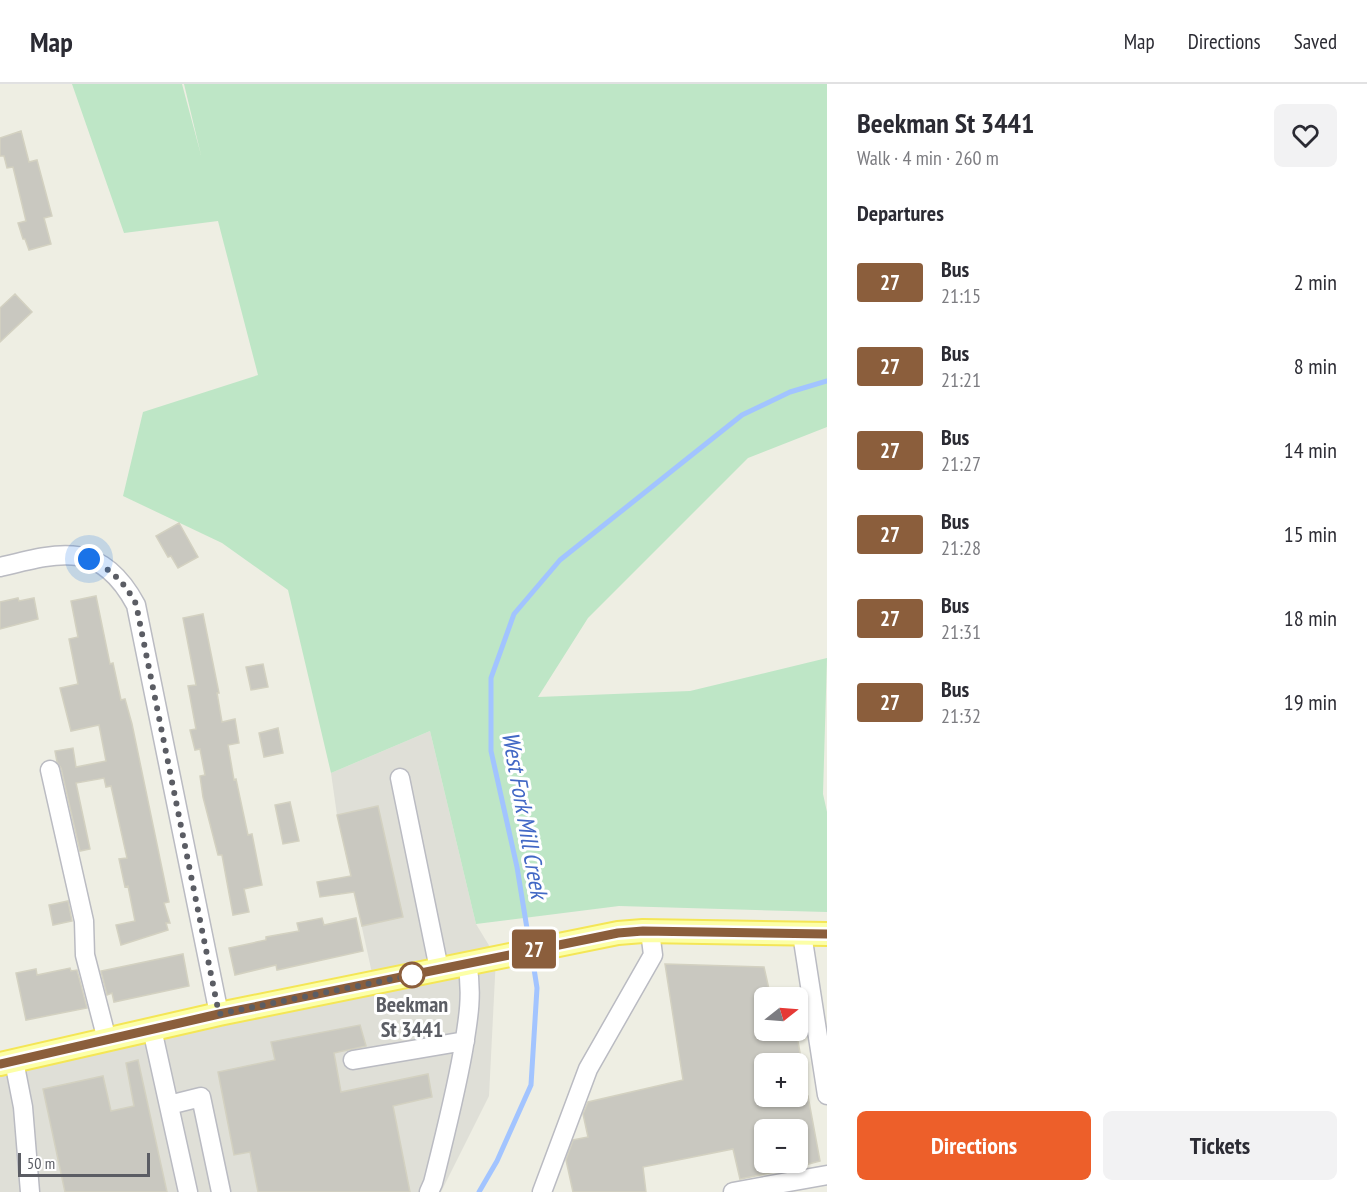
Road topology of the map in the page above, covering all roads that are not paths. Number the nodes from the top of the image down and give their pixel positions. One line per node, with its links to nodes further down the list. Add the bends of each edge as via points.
1 (0, 567): 9 (street, via 56,554 89,559 117,577 136,604)
2 (50, 770): 11 (street, via 84,921 85,955)
3 (400, 778): 8 (street)
4 (650, 931): 5 (main road); 7 (main road, via 618,933); 22 (street, via 653,955 588,1069)
5 (802, 934): 6 (main road); 15 (street)
6 (827, 934)
7 (467, 963): 8 (main road); 12 (street, via 471,1006)
8 (439, 969): 9 (main road)
9 (219, 1014): 10 (main road)
10 (152, 1029): 11 (main road); 16 (street)
11 (107, 1040): 14 (main road)
12 (465, 1041): 13 (street); 21 (street)
13 (353, 1060)
14 (7, 1063): 18 (street, via 23,1107)
15 (827, 1095)
16 (169, 1104): 19 (street); 20 (street, via 201,1097)
17 (827, 1175): 23 (street)
18 (30, 1192)
19 (188, 1192)
20 (221, 1192)
21 (429, 1192)
22 (542, 1192)
23 (733, 1192)

